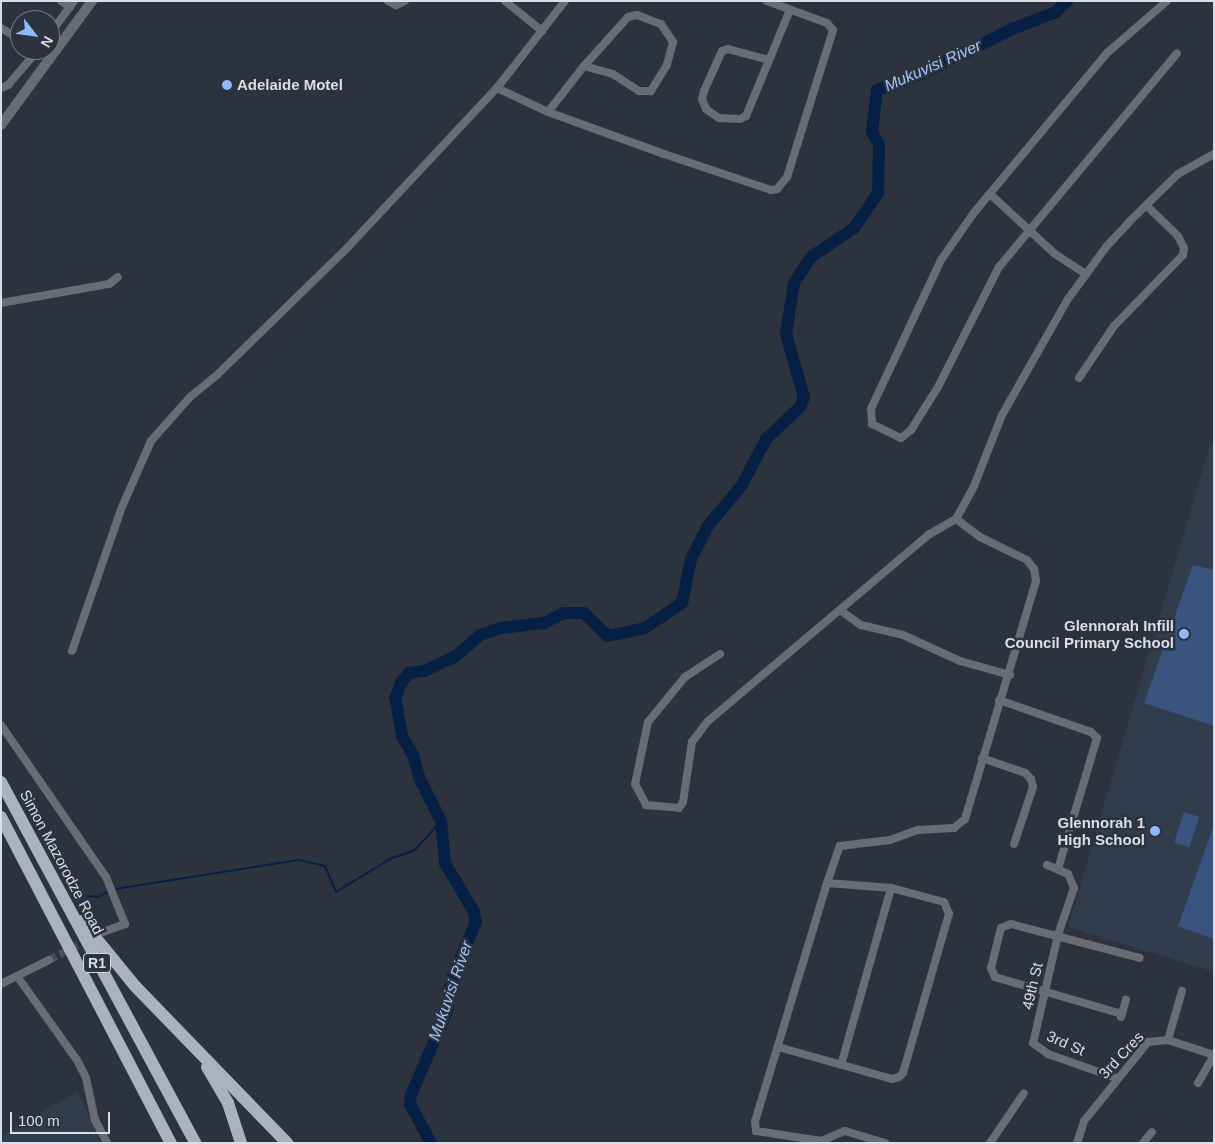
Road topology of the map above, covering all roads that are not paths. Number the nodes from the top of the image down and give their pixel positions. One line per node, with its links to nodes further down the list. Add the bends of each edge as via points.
1 (61, 1): 9 (street)
2 (92, 1): 20 (street)
3 (388, 1): 4 (street, via 396,5)
4 (405, 1)
5 (505, 1): 12 (street)
6 (565, 1): 12 (street)
7 (767, 1): 10 (street)
8 (1167, 1): 22 (street, via 1107,53)
9 (72, 4): 11 (street)
10 (790, 10): 15 (street); 19 (street, via 832,26 833,36 786,177 777,189 682,160)
11 (60, 20)
12 (542, 31): 18 (street)
13 (1178, 53): 24 (street)
14 (29, 60): 17 (street, via 8,85)
15 (769, 60): 15 (street, via 746,116 740,119 719,118 706,109 702,99 704,91 722,50)
16 (584, 66): 16 (street, via 613,74 639,91 651,91 668,65 673,42 661,24 637,15 628,17); 19 (street)
17 (1, 88)
18 (497, 88): 19 (street); 31 (street, via 348,247 217,375 190,397 151,441 122,507)
19 (548, 112)
20 (1, 125)
21 (1214, 154): 23 (street, via 1178,174)
22 (990, 194): 24 (street); 24 (street, via 941,260 923,295 870,409 872,424 902,438 912,430 938,387 994,275)
23 (1147, 206): 25 (street, via 1106,247); 28 (street, via 1178,236 1184,252 1114,326)
24 (1030, 230): 25 (street, via 1055,254)
25 (1086, 274): 29 (street, via 1068,299 1002,415 971,492)
26 (118, 277): 27 (street, via 109,284)
27 (1, 303)
28 (1079, 378)
29 (956, 519): 30 (street, via 928,535); 33 (street, via 980,537 1026,560 1034,569 1036,581)
30 (840, 610): 32 (street, via 707,722 692,742 683,802 679,808 646,805 635,784 648,722 684,678); 33 (street, via 860,625 903,634 960,661)
31 (72, 652)
32 (720, 654)
33 (1010, 675): 34 (street)
34 (999, 700): 36 (street); 41 (street, via 1091,732 1097,738)
35 (1, 725): 45 (street, via 106,877 125,924)
36 (982, 758): 39 (street, via 1025,773 1031,779 1033,787); 42 (street, via 965,819 959,827 918,830 890,840 840,846)
37 (1, 782): 44 (highway, Simon Mazorodze Road / R1)
38 (1, 817): 63 (highway, R1)
39 (1014, 844)
40 (1047, 865): 41 (street)
41 (1058, 869): 46 (street, 49th St, via 1073,880 1074,888)
42 (827, 883): 43 (street); 56 (street)
43 (891, 888): 59 (street); 59 (street, via 944,902 949,914 947,923 903,1073 892,1079)
44 (59, 891): 57 (highway, via 107,954); 68 (highway, Simon Mazorodze Road / R1)
45 (102, 932)
46 (1058, 935): 47 (street); 52 (street, 49th St); 52 (street, via 1006,924 1001,928 991,968 995,977)
47 (1140, 958)
48 (48, 960): 49 (street)
49 (17, 976): 50 (street); 65 (street, via 78,1060 86,1078 95,1120)
50 (1, 984)
51 (1182, 991): 54 (street)
52 (1045, 992): 53 (street, via 1121,1016); 55 (street, 49th St)
53 (1126, 1000)
54 (1168, 1040): 58 (street, 3rd Cres); 60 (street, 3rd Cres, via 1148,1042)
55 (1033, 1043): 60 (street, 3rd St, via 1048,1054)
56 (778, 1047): 59 (street); 71 (street, via 755,1121 756,1131 821,1141 845,1131)
57 (197, 1050): 69 (highway, via 228,1103); 70 (highway)
58 (1214, 1055): 61 (street)
59 (842, 1065)
60 (1116, 1078): 73 (street, 3rd Cres, via 1084,1121)
61 (1198, 1083)
62 (1024, 1093): 72 (street)
63 (163, 1128): 66 (highway); 67 (highway, R1)
64 (1152, 1132): 74 (street)
65 (107, 1143)
66 (165, 1143)
67 (171, 1143)
68 (194, 1143)
69 (241, 1143)
70 (287, 1143)
71 (885, 1143)
72 (990, 1143)
73 (1077, 1143)
74 (1143, 1143)

